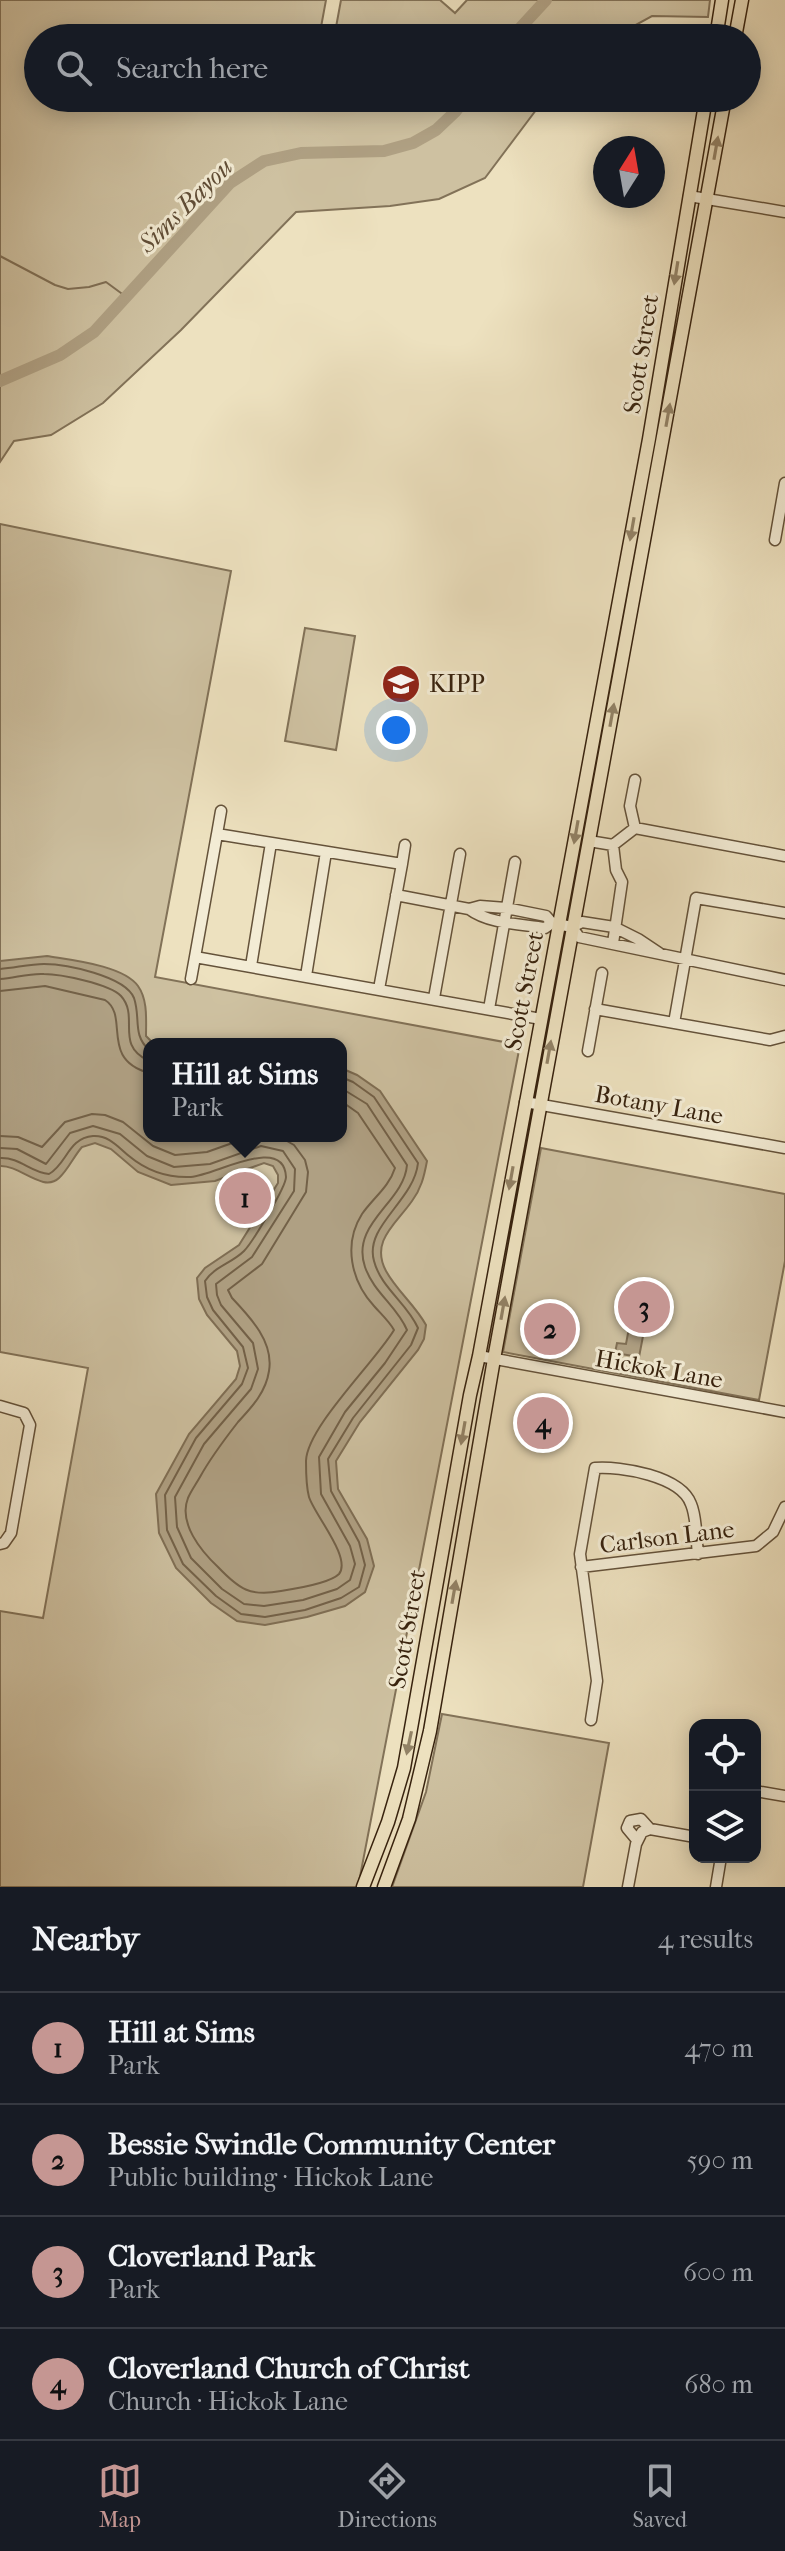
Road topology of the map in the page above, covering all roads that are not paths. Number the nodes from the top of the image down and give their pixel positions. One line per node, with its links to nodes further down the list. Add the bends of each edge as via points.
1 (722, 0): 3 (main road)
2 (742, 0): 4 (main road)
3 (718, 24)
4 (738, 24)
5 (704, 112): 7 (main road, Scott Street)
6 (723, 112): 8 (main road, Scott Street, one-way to 6)
7 (689, 196): 8 (street); 10 (main road, Scott Street, one-way to 10)
8 (707, 199): 9 (street); 11 (main road, Scott Street, one-way to 8)
9 (785, 212)
10 (649, 439): 11 (main road); 14 (main road, Scott Street, one-way to 14)
11 (663, 441): 15 (main road, Scott Street)
12 (785, 483): 13 (street)
13 (775, 540)
14 (609, 655): 15 (main road); 16 (main road, Scott Street)
15 (623, 657): 17 (main road, Scott Street, one-way to 15)
16 (588, 770): 17 (main road); 39 (main road, Scott Street, one-way to 39)
17 (602, 773): 22 (main road, Scott Street)
18 (635, 780): 20 (street, via 630,806)
19 (221, 811): 21 (street)
20 (635, 828): 25 (street); 28 (street)
21 (217, 834): 23 (street); 43 (street)
22 (589, 841): 25 (street); 39 (main road, Scott Street)
23 (271, 843): 26 (street); 45 (street)
24 (405, 845): 30 (street)
25 (613, 845): 40 (street, via 622,882)
26 (326, 852): 30 (street); 47 (street)
27 (460, 854): 32 (street)
28 (785, 856)
29 (515, 862): 33 (street)
30 (402, 864): 31 (street)
31 (396, 895): 32 (street); 50 (street)
32 (451, 906): 34 (street); 51 (street)
33 (506, 908): 34 (street); 35 (street); 37 (street)
34 (469, 909): 37 (street)
35 (526, 912): 38 (street); 39 (street)
36 (785, 913): 44 (street, via 696,898)
37 (504, 921): 38 (street); 52 (street)
38 (524, 925): 39 (street)
39 (561, 925): 40 (street); 41 (street, via 579,937); 54 (main road, Scott Street); 59 (main road, Scott Street, one-way to 39)
40 (614, 927): 41 (street); 42 (street)
41 (613, 943): 42 (street)
42 (659, 953): 44 (street)
43 (195, 957): 45 (street); 48 (street)
44 (685, 960): 49 (street); 55 (street)
45 (251, 966): 47 (street)
46 (602, 973): 53 (street)
47 (306, 976): 50 (street)
48 (191, 979)
49 (785, 980)
50 (379, 989): 51 (street)
51 (434, 998): 52 (street)
52 (489, 1009): 54 (street)
53 (595, 1009): 55 (street); 57 (street)
54 (541, 1019): 58 (main road, Scott Street)
55 (674, 1023): 56 (street, via 770,1040)
56 (785, 1036)
57 (588, 1051)
58 (525, 1102): 59 (street, Botany Lane); 61 (main road, Scott Street, one-way to 61)
59 (540, 1104): 60 (street, Botany Lane); 62 (main road, Scott Street)
60 (785, 1148)
61 (502, 1228): 62 (main road); 63 (main road, Scott Street)
62 (518, 1231): 64 (main road, Scott Street, one-way to 62)
63 (479, 1356): 64 (street, Hickok Lane); 71 (main road, Scott Street, one-way to 71)
64 (494, 1359): 66 (street, Hickok Lane); 72 (main road, Scott Street, one-way to 64)
65 (0, 1406): 68 (street, via 24,1413 30,1425 11,1533)
66 (785, 1412)
67 (785, 1507): 69 (street, Carlson Lane, via 773,1532 756,1546)
68 (0, 1544)
69 (698, 1554): 70 (street, Carlson Lane); 70 (street, via 691,1502 676,1486 660,1478 595,1468)
70 (581, 1567): 73 (street, via 597,1681)
71 (421, 1679): 72 (main road); 80 (main road, Scott Street, one-way to 80, via 397,1794)
72 (438, 1683): 81 (main road, Scott Street, via 421,1777)
73 (591, 1720)
74 (761, 1792): 75 (street)
75 (785, 1796)
76 (650, 1829): 77 (street); 78 (street); 78 (street, via 641,1819 630,1821 627,1828)
77 (689, 1836)
78 (637, 1840): 82 (street)
79 (720, 1863): 83 (street)
80 (363, 1887)
81 (384, 1887)
82 (628, 1887)
83 (716, 1887)

